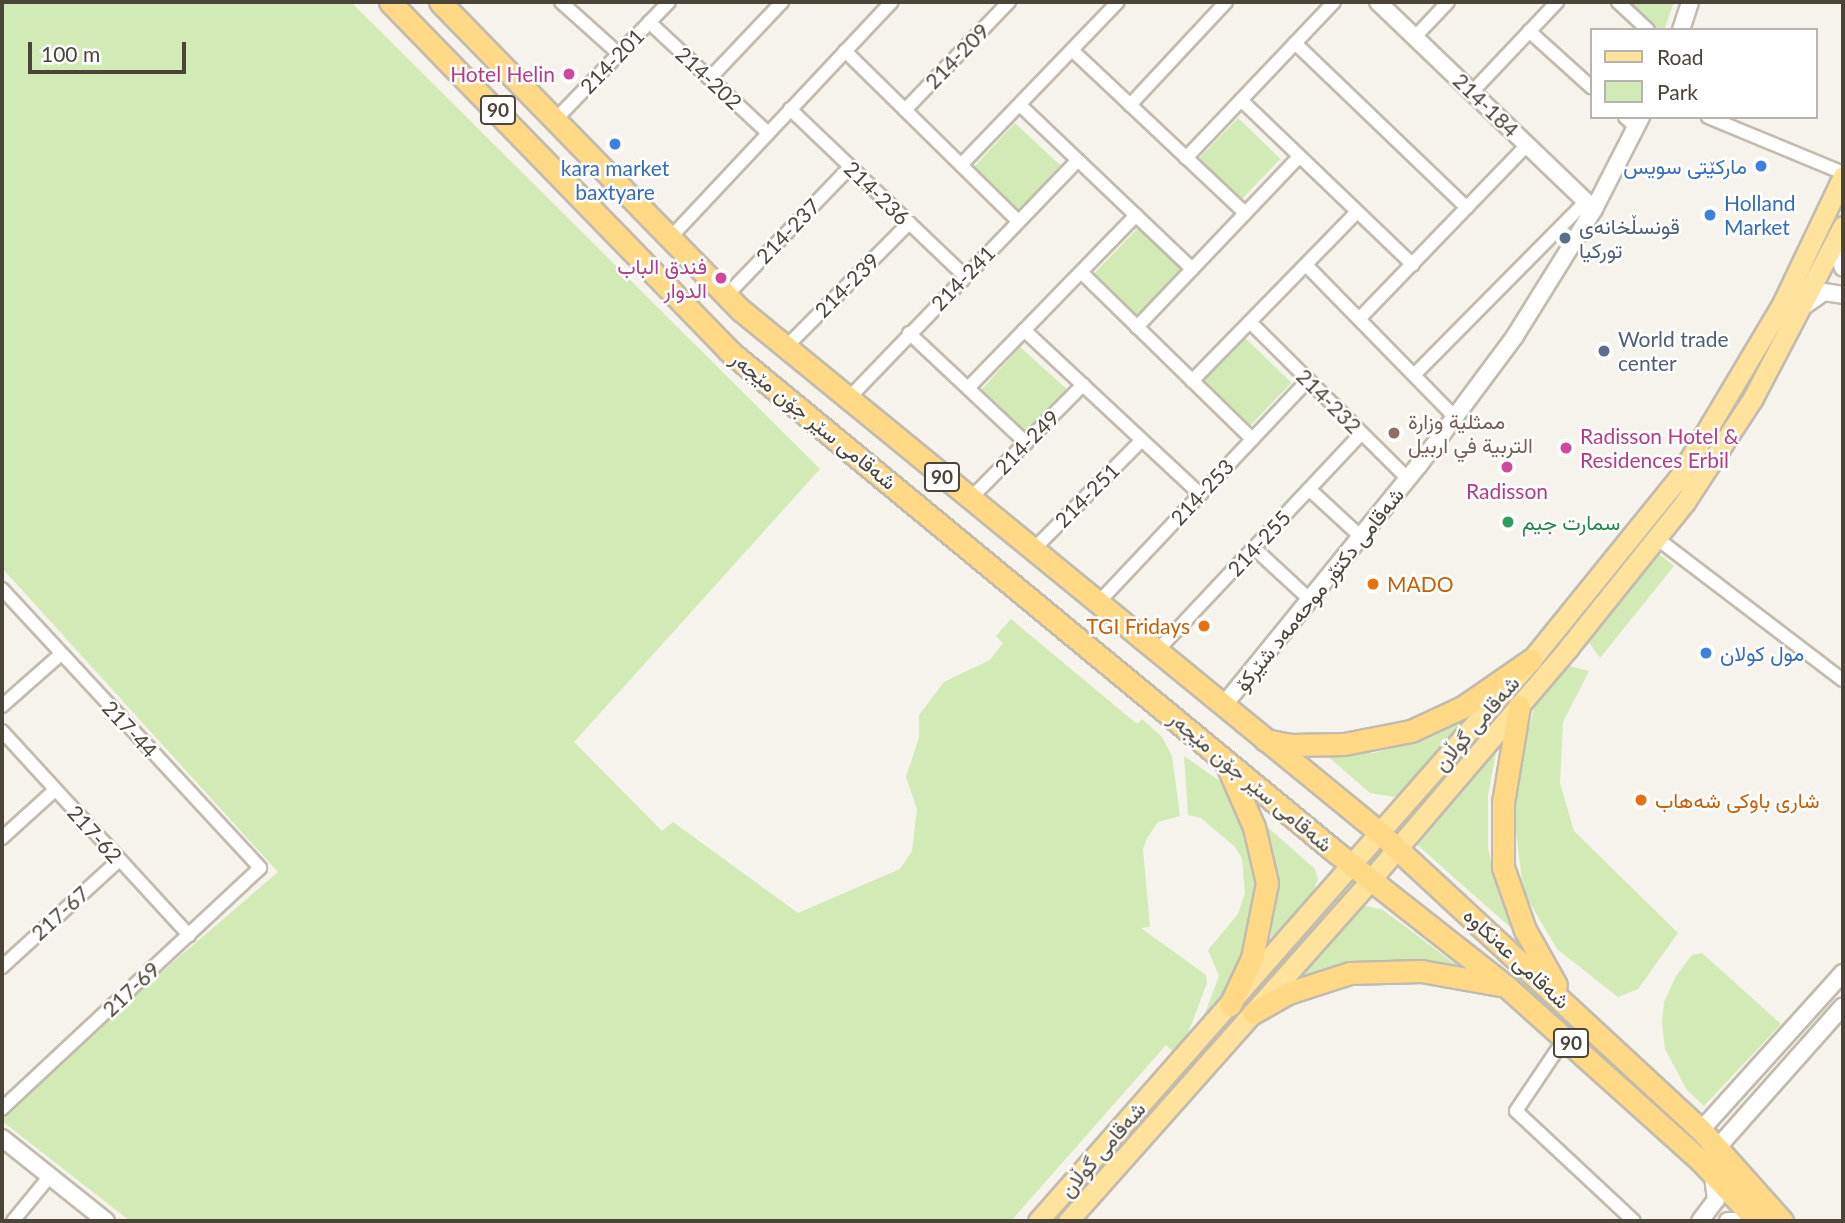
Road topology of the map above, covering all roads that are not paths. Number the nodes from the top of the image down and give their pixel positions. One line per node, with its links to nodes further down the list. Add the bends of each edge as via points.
1 (390, 2): 25 (highway, شەقامی سێر جۆن مێجەر / 90)
2 (440, 2): 19 (highway, شەقامی سێر جۆن مێجەر / 90)
3 (561, 2): 26 (street)
4 (668, 2): 16 (street, 214-201)
5 (782, 2): 28 (street)
6 (892, 2): 24 (street)
7 (1009, 2): 36 (street, 214-209)
8 (1118, 2): 23 (street)
9 (1226, 2): 34 (street)
10 (1334, 2): 22 (street)
11 (1378, 2): 21 (street, 214-184)
12 (1448, 2): 21 (street)
13 (1557, 2): 20 (street)
14 (1618, 2): 17 (street)
15 (1690, 2): 18 (street)
16 (649, 22): 26 (street, 214-201); 28 (street, 214-202)
17 (1646, 28)
18 (1682, 28)
19 (467, 30): 25 (highway, via 471,38 465,52 456,56); 27 (highway, شەقامی سێر جۆن مێجەر / 90)
20 (1529, 31): 30 (street); 31 (street)
21 (1415, 37): 31 (street, 214-184)
22 (1294, 43): 32 (street); 49 (street)
23 (1072, 50): 33 (street); 34 (street)
24 (845, 51): 35 (street); 36 (street)
25 (444, 53): 29 (highway, شەقامی سێر جۆن مێجەر / 90)
26 (619, 54): 38 (street, 214-201)
27 (503, 66): 29 (highway, via 484,63 476,70); 38 (highway, شەقامی سێر جۆن مێجەر / 90)
28 (710, 78): 40 (street, 214-202)
29 (475, 85): 103 (highway, شەقامی سێر جۆن مێجەر / 90, via 729,351)
30 (1590, 86)
31 (1472, 92): 41 (street, 214-184)
32 (1241, 100): 42 (street); 43 (street)
33 (1020, 105): 44 (street); 45 (street)
34 (1130, 105): 43 (street)
35 (790, 110): 40 (street); 46 (street, 214-236)
36 (905, 110): 45 (street)
37 (1713, 119): 47 (street)
38 (555, 120): 56 (highway, شەقامی سێر جۆن مێجەر / 90)
39 (1634, 121): 48 (street, شەقامی دکتۆر موحەمەد شێرکۆ)
40 (768, 133): 56 (street)
41 (1527, 145): 48 (street, 214-184); 49 (street)
42 (1299, 157): 50 (street); 51 (street)
43 (1186, 158): 51 (street)
44 (1078, 160): 52 (street); 53 (street, 214-241)
45 (961, 165): 53 (street)
46 (850, 167): 54 (street, 214-236); 64 (street, 214-237)
47 (1843, 174): 96 (main road, شەقامی گوڵان, via 1782,304 1679,477)
48 (1590, 205): 72 (street); 78 (street, شەقامی دکتۆر موحەمەد شێرکۆ, via 1515,335)
49 (1467, 208): 58 (street)
50 (1357, 212): 57 (street); 58 (street)
51 (1245, 213): 60 (street)
52 (1136, 215): 60 (street); 61 (street)
53 (1018, 221): 62 (street, 214-241)
54 (909, 223): 62 (street, 214-236); 71 (street, 214-239)
55 (1839, 234): 59 (street); 65 (main road, شەقامی گوڵان)
56 (670, 238): 64 (highway, شەقامی سێر جۆن مێجەر / 90)
57 (1306, 265): 66 (street); 67 (street)
58 (1413, 265): 66 (street)
59 (1843, 268)
60 (1192, 269): 68 (street)
61 (1082, 273): 68 (street); 69 (street)
62 (965, 276): 70 (street, 214-241)
63 (1843, 295): 65 (street, via 1825,292)
64 (726, 296): 71 (highway, شەقامی سێر جۆن مێجەر / 90)
65 (1804, 306): 88 (main road, شەقامی گوڵان, via 1705,472)
66 (1359, 319): 72 (street)
67 (1251, 323): 73 (street, 214-232); 74 (street)
68 (1137, 327): 74 (street)
69 (1024, 330): 75 (street); 76 (street)
70 (909, 334): 76 (street); 77 (street, 214-241)
71 (786, 347): 77 (highway, شەقامی سێر جۆن مێجەر / 90)
72 (1414, 375): 78 (street)
73 (1308, 380): 79 (street, 214-232); 80 (street, 214-253)
74 (1192, 381): 80 (street)
75 (1083, 385): 81 (street); 82 (street, 214-249)
76 (968, 388): 82 (street)
77 (849, 398): 86 (highway, شەقامی سێر جۆن مێجەر / 90)
78 (1455, 417): 83 (street, شەقامی دکتۆر موحەمەد شێرکۆ)
79 (1362, 433): 83 (street, 214-232); 84 (street, 214-255)
80 (1252, 439): 85 (street, 214-253)
81 (1142, 440): 85 (street); 90 (street, 214-251)
82 (1026, 443): 86 (street, 214-249)
83 (1408, 480): 87 (street, شەقامی دکتۆر موحەمەد شێرکۆ)
84 (1309, 489): 87 (street); 89 (street, 214-255)
85 (1200, 494): 93 (street, 214-253)
86 (970, 499): 90 (highway, شەقامی سێر جۆن مێجەر / 90)
87 (1361, 537): 92 (street, شەقامی دکتۆر موحەمەد شێرکۆ)
88 (1655, 537): 97 (street); 100 (main road, شەقامی گوڵان)
89 (1254, 548): 92 (street); 94 (street, 214-255)
90 (1032, 551): 93 (highway, شەقامی سێر جۆن مێجەر / 90)
91 (2, 589): 95 (street, 217-44)
92 (1309, 599): 99 (street, شەقامی دکتۆر موحەمەد شێرکۆ)
93 (1097, 604): 94 (highway, شەقامی سێر جۆن مێجەر / 90)
94 (1156, 652): 99 (highway, شەقامی سێر جۆن مێجەر / 90)
95 (61, 654): 98 (street); 110 (street, 217-44)
96 (1531, 660): 102 (highway, via 1463,708 1391,737 1290,745); 105 (main road, شەقامی گوڵان)
97 (1843, 680)
98 (2, 706)
99 (1223, 706): 102 (highway, شەقامی سێر جۆن مێجەر / 90)
100 (1519, 706): 107 (main road, شەقامی گوڵان); 118 (highway, via 1503,803 1503,867 1525,930)
101 (2, 731): 104 (street, 217-62)
102 (1252, 733): 105 (highway, شەقامی سێر جۆن مێجەر / 90)
103 (1224, 757): 109 (highway, شەقامی سێر جۆن مێجەر / 90); 116 (highway, via 1254,827 1267,883 1252,958)
104 (55, 790): 106 (street); 108 (street, 217-62)
105 (1379, 832): 107 (highway, شەقامی سێر جۆن مێجەر / 90); 109 (main road, شەقامی گوڵان)
106 (2, 838)
107 (1396, 848): 111 (main road, شەقامی گوڵان); 118 (highway, شەقامی عەنکاوە / 90)
108 (118, 860): 112 (street, 217-62); 113 (street, 217-67)
109 (1353, 864): 111 (highway, شەقامی سێر جۆن مێجەر / 90); 116 (main road, شەقامی گوڵان)
110 (260, 868): 112 (street, 217-69)
111 (1372, 878): 115 (highway, شەقامی عەنکاوە / 90); 119 (main road, شەقامی گوڵان)
112 (189, 935): 121 (street, 217-69)
113 (2, 967)
114 (1843, 973): 122 (street)
115 (1507, 987): 119 (highway, via 1457,975 1381,970 1319,983); 120 (highway, شەقامی عەنکاوە / 90)
116 (1230, 1005): 132 (main road, شەقامی گوڵان)
117 (1843, 1006): 123 (street)
118 (1573, 1010): 124 (highway, شەقامی عەنکاوە / 90)
119 (1253, 1013): 133 (main road, شەقامی گوڵان)
120 (1566, 1038): 127 (highway, شەقامی عەنکاوە / 90); 134 (street, via 1516,1111)
121 (2, 1109)
122 (1722, 1109): 123 (street, via 1723,1120); 124 (street)
123 (1738, 1124): 126 (street)
124 (1701, 1130): 126 (highway, شەقامی عەنکاوە / 90)
125 (2, 1138): 128 (street)
126 (1718, 1147): 137 (highway, شەقامی عەنکاوە / 90)
127 (1712, 1173): 129 (street, via 1717,1194); 136 (highway, شەقامی عەنکاوە / 90)
128 (50, 1176): 130 (street); 131 (street)
129 (1706, 1220)
130 (13, 1221)
131 (106, 1221)
132 (1038, 1221)
133 (1068, 1221)
134 (1634, 1221)
135 (1728, 1221): 136 (street)
136 (1756, 1221)
137 (1783, 1221)

